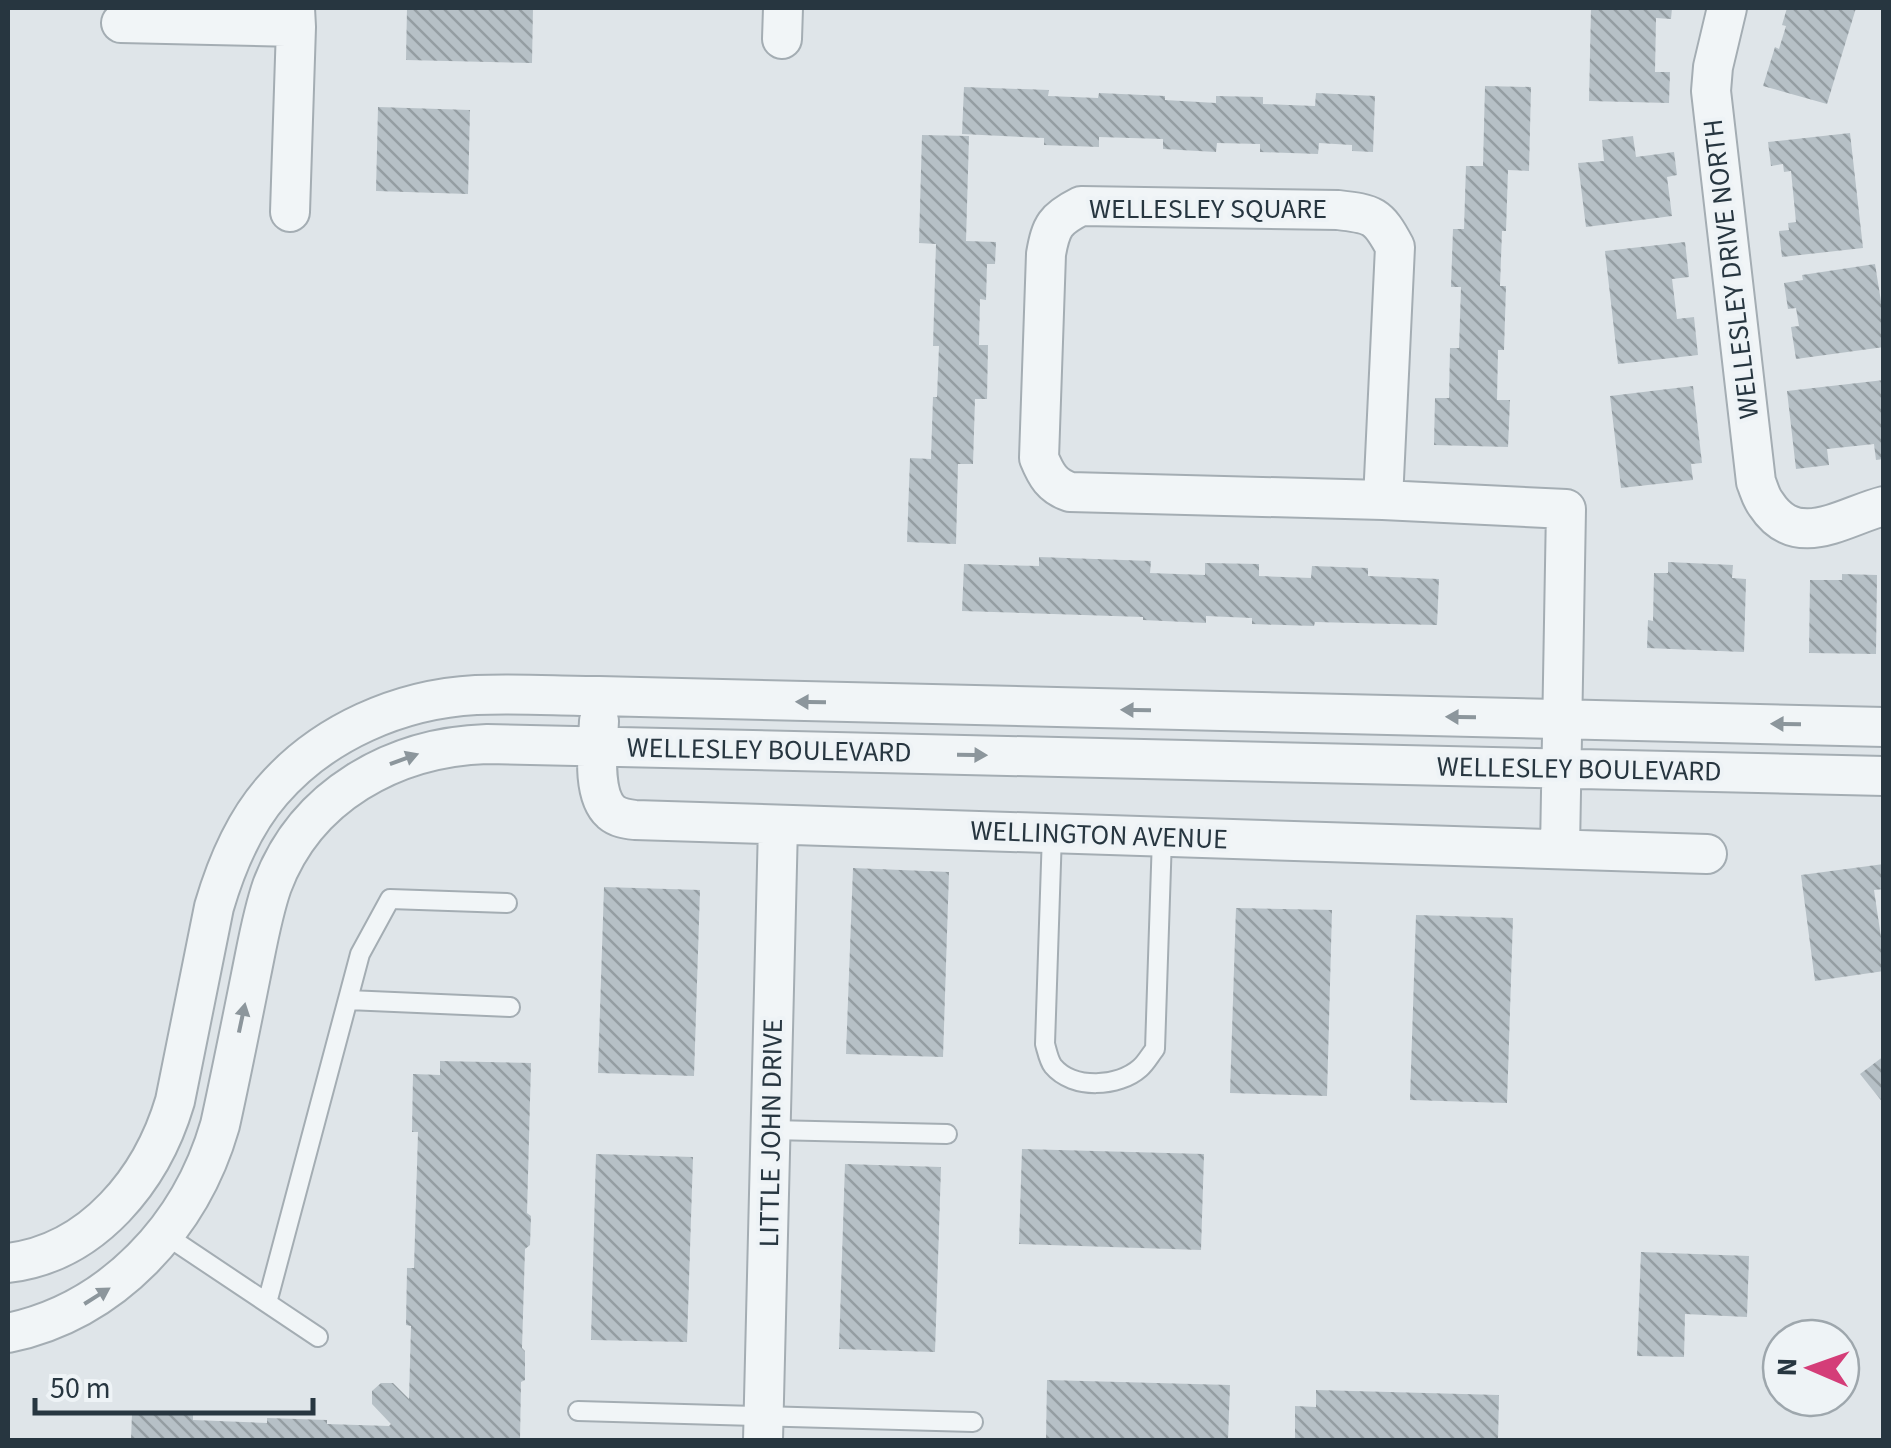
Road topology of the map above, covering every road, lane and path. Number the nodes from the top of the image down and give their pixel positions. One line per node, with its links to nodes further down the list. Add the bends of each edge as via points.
1 (1726, 8): 6 (street, WELLESLEY DRIVE NORTH, via 1713,67 1713,127 1756,482 1766,506 1784,522 1810,529)
2 (296, 17): 3 (street); 4 (street)
3 (121, 22)
4 (290, 212)
5 (1383, 500): 5 (street, WELLESLEY SQUARE, via 1395,246 1368,213 1081,206 1059,217 1046,254 1039,458 1058,488); 8 (street, via 1566,509)
6 (1884, 506)
7 (600, 696): 8 (street, WELLESLEY BOULEVARD, one-way to 7); 10 (street, WELLINGTON AVENUE); 24 (street, WELLESLEY BOULEVARD, via 476,695 418,704 338,736 272,790 220,886 175,1100 153,1155 92,1229 48,1254)
8 (1564, 720): 9 (street, WELLESLEY BOULEVARD, one-way to 8); 11 (street)
9 (1884, 727)
10 (598, 746): 11 (street, WELLESLEY BOULEVARD, one-way to 11); 13 (street, WELLINGTON AVENUE, via 604,802 620,818); 23 (street, WELLESLEY BOULEVARD, one-way to 10, via 210,1159 269,898 308,824 348,786 415,754 460,745)
11 (1563, 769): 12 (street, WELLESLEY BOULEVARD); 16 (street)
12 (1884, 776)
13 (778, 825): 14 (street, WELLINGTON AVENUE); 21 (street, LITTLE JOHN DRIVE)
14 (1052, 834): 15 (street, WELLINGTON AVENUE); 15 (lane, via 1045,1044 1051,1064 1067,1077 1109,1083 1142,1067 1155,1049)
15 (1162, 837): 16 (street, WELLINGTON AVENUE)
16 (1560, 849): 17 (street, WELLINGTON AVENUE)
17 (1707, 854)
18 (507, 902): 19 (lane, via 390,900 360,954)
19 (348, 1000): 20 (lane); 25 (lane)
20 (510, 1006)
21 (771, 1130): 22 (lane); 30 (street, LITTLE JOHN DRIVE)
22 (947, 1134)
23 (164, 1234): 25 (lane); 26 (street, WELLESLEY BOULEVARD, one-way to 23, via 94,1299)
24 (8, 1263)
25 (267, 1303): 27 (lane)
26 (8, 1333)
27 (318, 1337)
28 (578, 1411): 30 (lane)
29 (973, 1422): 30 (lane)
30 (764, 1429)

